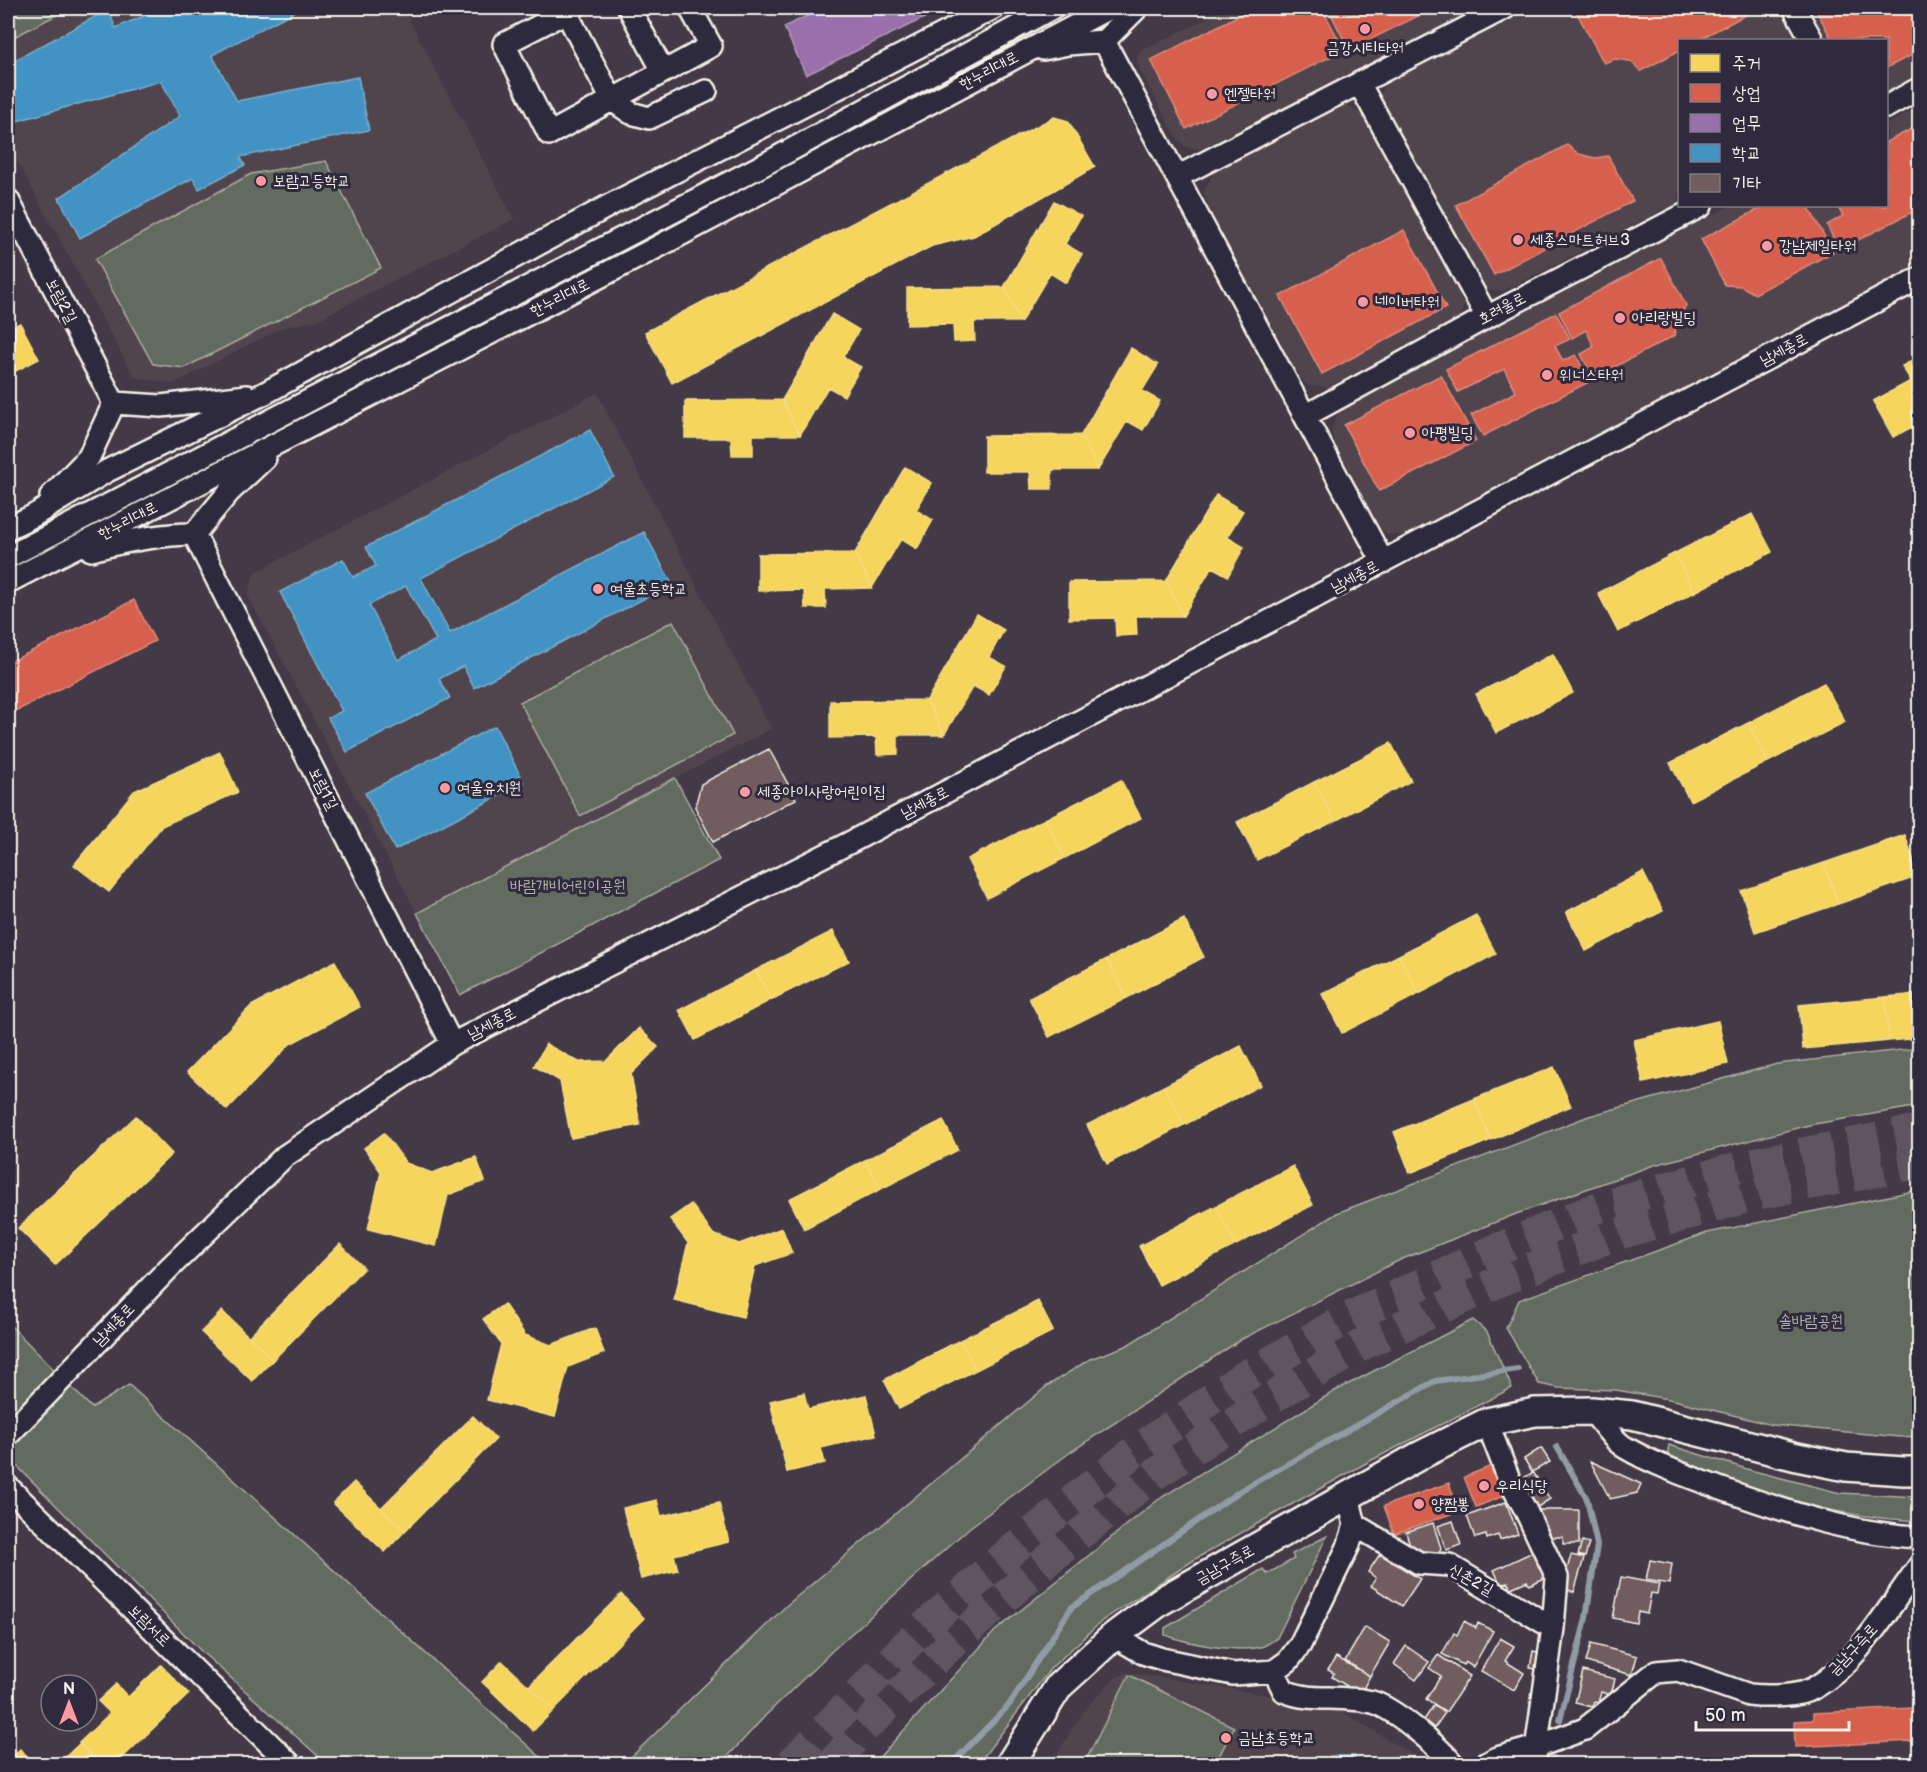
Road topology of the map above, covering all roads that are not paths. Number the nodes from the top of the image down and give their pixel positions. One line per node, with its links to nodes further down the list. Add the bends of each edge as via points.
1 (629, 8): 13 (street)
2 (690, 8): 13 (street, via 711,46)
3 (994, 8): 24 (street, via 612,204)
4 (1052, 8): 31 (street, via 765,164)
5 (1108, 8): 12 (street, 한누리대로)
6 (1137, 8): 11 (street)
7 (1505, 8): 14 (street)
8 (1794, 8): 10 (street)
9 (570, 10): 17 (street); 17 (street, via 504,44 549,134)
10 (1811, 39)
11 (1104, 41): 12 (street); 19 (street)
12 (1024, 52): 27 (street, 한누리대로)
13 (663, 71): 17 (street)
14 (1359, 83): 19 (street); 23 (street)
15 (1920, 88): 18 (street)
16 (706, 91): 17 (street, via 649,117 632,113)
17 (612, 100)
18 (1888, 106)
19 (1177, 177): 26 (street)
20 (8, 200): 25 (street, 보람2길)
21 (1699, 207): 23 (street, 호려울로)
22 (1920, 278): 33 (street, 남세종로)
23 (1487, 317): 26 (street, 호려울로)
24 (265, 393): 25 (street, via 161,406); 28 (street, via 107,471)
25 (114, 403): 28 (street, via 89,457)
26 (1305, 416): 33 (street)
27 (285, 440): 30 (street, via 229,492); 32 (street, 한누리대로)
28 (33, 516): 29 (street)
29 (8, 528)
30 (194, 534): 32 (street, via 169,534); 35 (street, 보람1길)
31 (8, 557)
32 (51, 560): 34 (street, 한누리대로)
33 (1383, 562): 35 (street, 남세종로, via 849,843)
34 (8, 582)
35 (452, 1044): 38 (street, 남세종로, via 285,1156)
36 (1592, 1411): 37 (main road, 금남구즉로, via 1535,1412); 39 (main road, 금남구즉로, via 1632,1415 1846,1467); 43 (street, via 1624,1447 1693,1478 1789,1513 1894,1536)
37 (1487, 1422): 41 (main road, 금남구즉로); 45 (street, via 1510,1482 1557,1577)
38 (8, 1435)
39 (1920, 1471)
40 (8, 1486): 49 (street, 보람서로)
41 (1348, 1496): 42 (street); 46 (main road, 금남구즉로, via 1161,1601)
42 (1355, 1525): 45 (street, 신촌2길, via 1419,1563 1449,1565); 47 (street, via 1300,1646)
43 (1920, 1537)
44 (1920, 1565): 48 (street, 금남구즉로, via 1851,1657 1812,1689 1749,1695 1678,1670 1656,1672 1585,1729)
45 (1553, 1628): 48 (street)
46 (1114, 1636): 47 (street, via 1162,1659 1233,1674); 50 (main road, 금남구즉로, via 1059,1686)
47 (1274, 1671): 51 (street, via 1284,1691 1299,1697 1373,1702 1426,1738)
48 (1535, 1756): 52 (street, 금남구즉로, via 1497,1758)
49 (290, 1764)
50 (1010, 1764)
51 (1453, 1764)
52 (1486, 1764)

